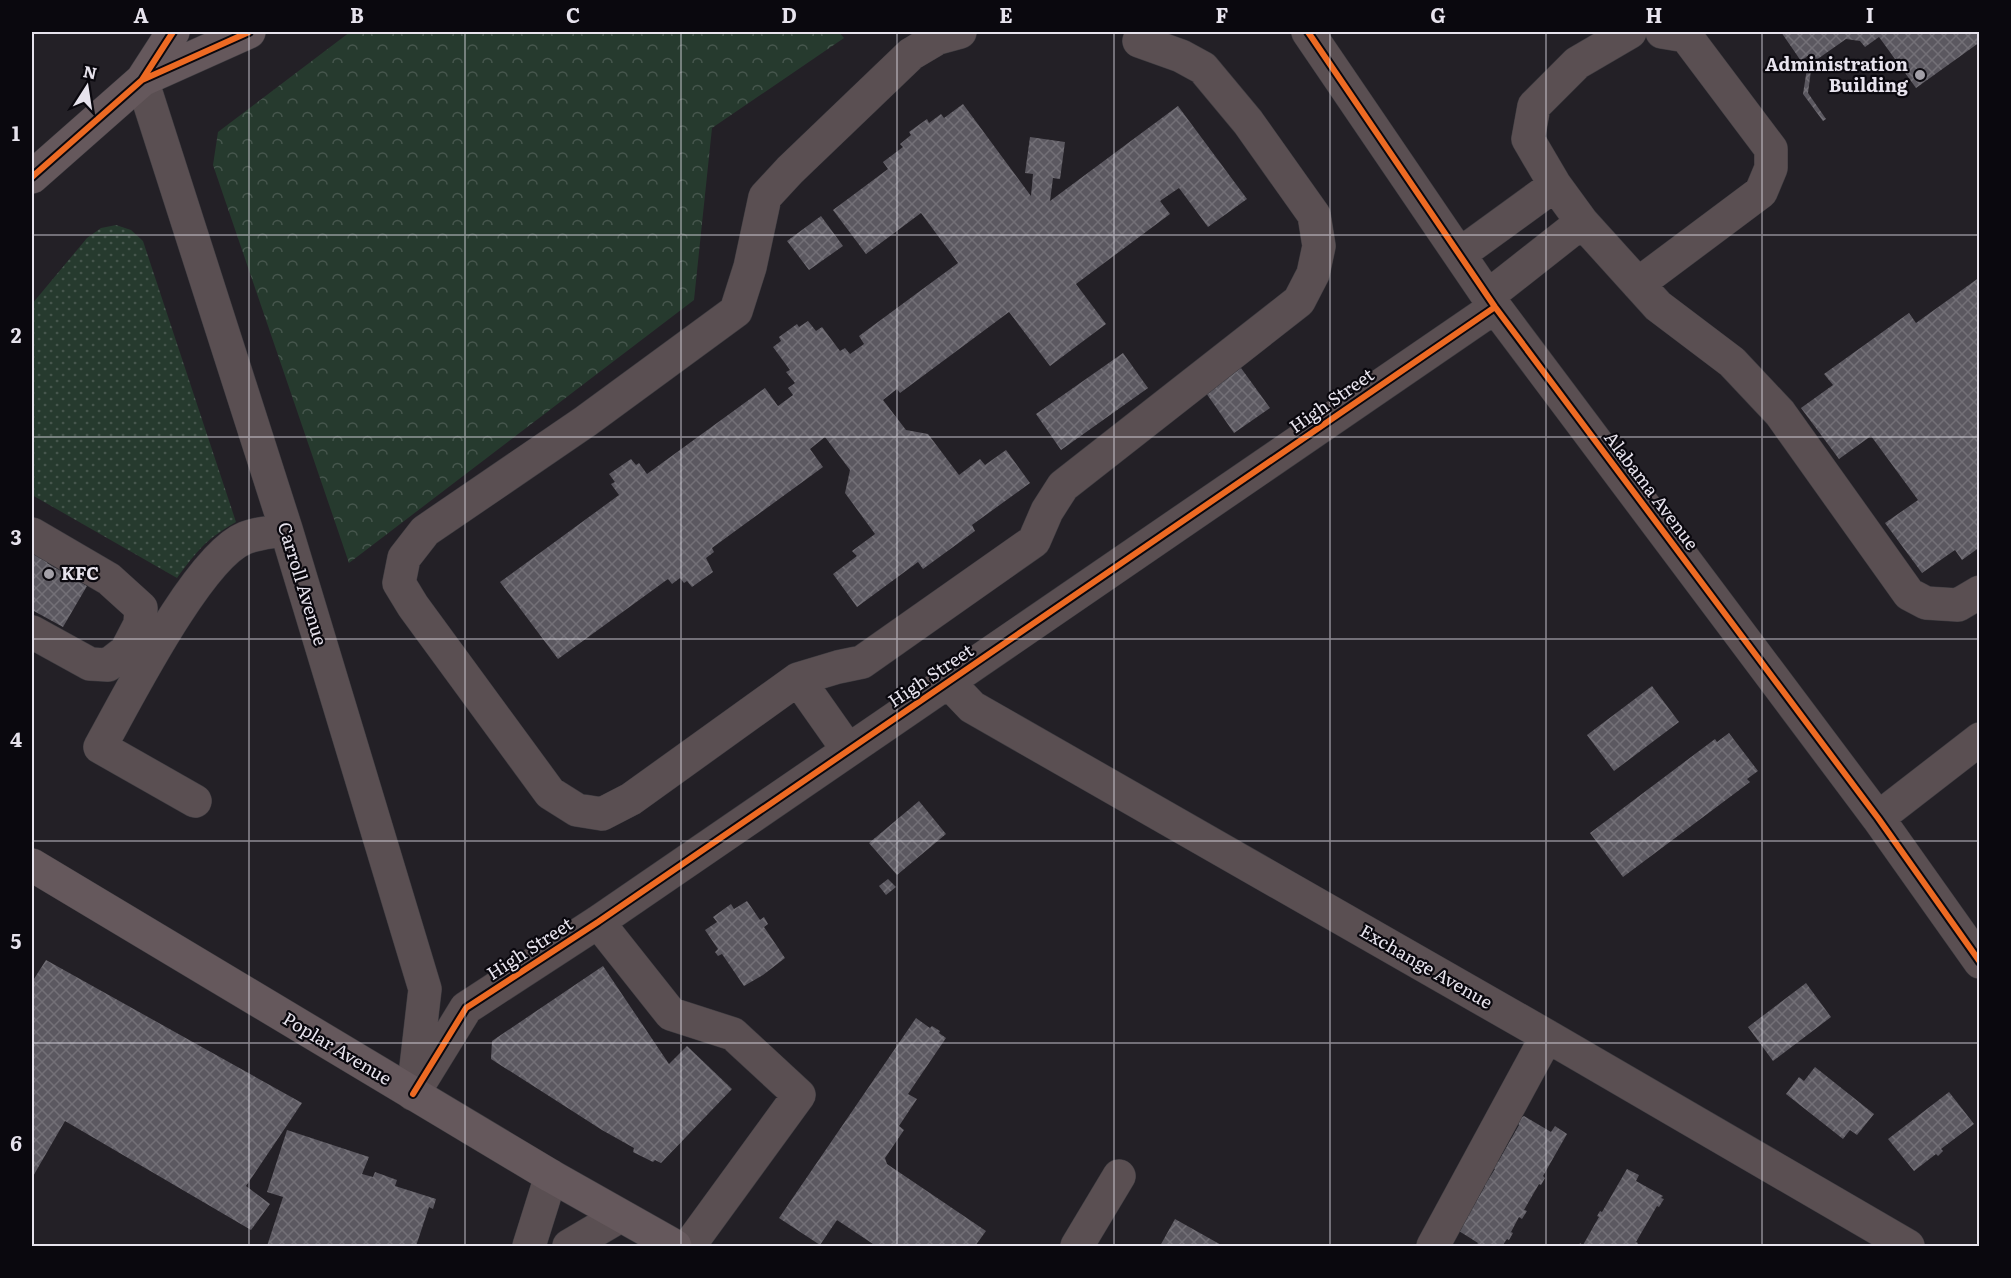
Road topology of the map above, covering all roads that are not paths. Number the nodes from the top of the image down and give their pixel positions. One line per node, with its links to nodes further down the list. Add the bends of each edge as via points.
1 (173, 32): 8 (main road)
2 (249, 32): 8 (main road)
3 (960, 32): 19 (street, via 938,38 911,54 765,197 736,311 586,421 424,531 404,558 399,583 413,606 550,793 577,810 602,814 631,799)
4 (1308, 32): 12 (street, Alabama Avenue)
5 (1630, 32): 10 (street, via 1577,63 1534,106 1528,139)
6 (1662, 32): 13 (street, via 1686,36 1772,149 1771,168 1761,192)
7 (1139, 41): 19 (street, via 1203,68 1248,122 1314,214 1319,246 1313,274 1299,301 1063,486 1034,540 862,662)
8 (142, 80): 9 (main road); 15 (street, Carroll Avenue)
9 (32, 177)
10 (1555, 185): 11 (street); 12 (street)
11 (1582, 222): 13 (street); 14 (street, High Street)
12 (1460, 254): 14 (street, Alabama Avenue)
13 (1638, 284): 17 (street, via 1658,306 1732,362 1780,413 1909,594 1926,603 1958,605)
14 (1491, 302): 20 (street, High Street); 24 (street, Alabama Avenue)
15 (286, 529): 23 (street, via 245,538 219,557 188,595 100,747); 29 (street, Carroll Avenue, via 425,989)
16 (32, 534): 18 (street, via 109,579 141,608 140,624 126,651 108,665 90,664)
17 (1980, 592)
18 (32, 632)
19 (798, 679): 22 (street)
20 (949, 683): 22 (street, High Street); 28 (street, Exchange Avenue, via 972,707)
21 (1980, 739): 24 (street)
22 (848, 750): 26 (street, High Street)
23 (195, 801)
24 (1878, 818): 27 (street, Alabama Avenue)
25 (32, 865): 29 (main road, Poplar Avenue)
26 (598, 922): 29 (street, High Street, via 466,1008); 36 (street, via 671,1014 733,1034 800,1095)
27 (1980, 962)
28 (1547, 1036): 38 (street); 39 (street, Exchange Avenue)
29 (413, 1094): 30 (main road, Poplar Avenue)
30 (551, 1176): 32 (main road, Poplar Avenue); 33 (street)
31 (1119, 1176): 37 (street)
32 (620, 1216): 34 (street); 35 (main road, Poplar Avenue)
33 (529, 1246)
34 (569, 1246)
35 (675, 1246)
36 (689, 1246)
37 (1077, 1246)
38 (1433, 1246)
39 (1908, 1246)

